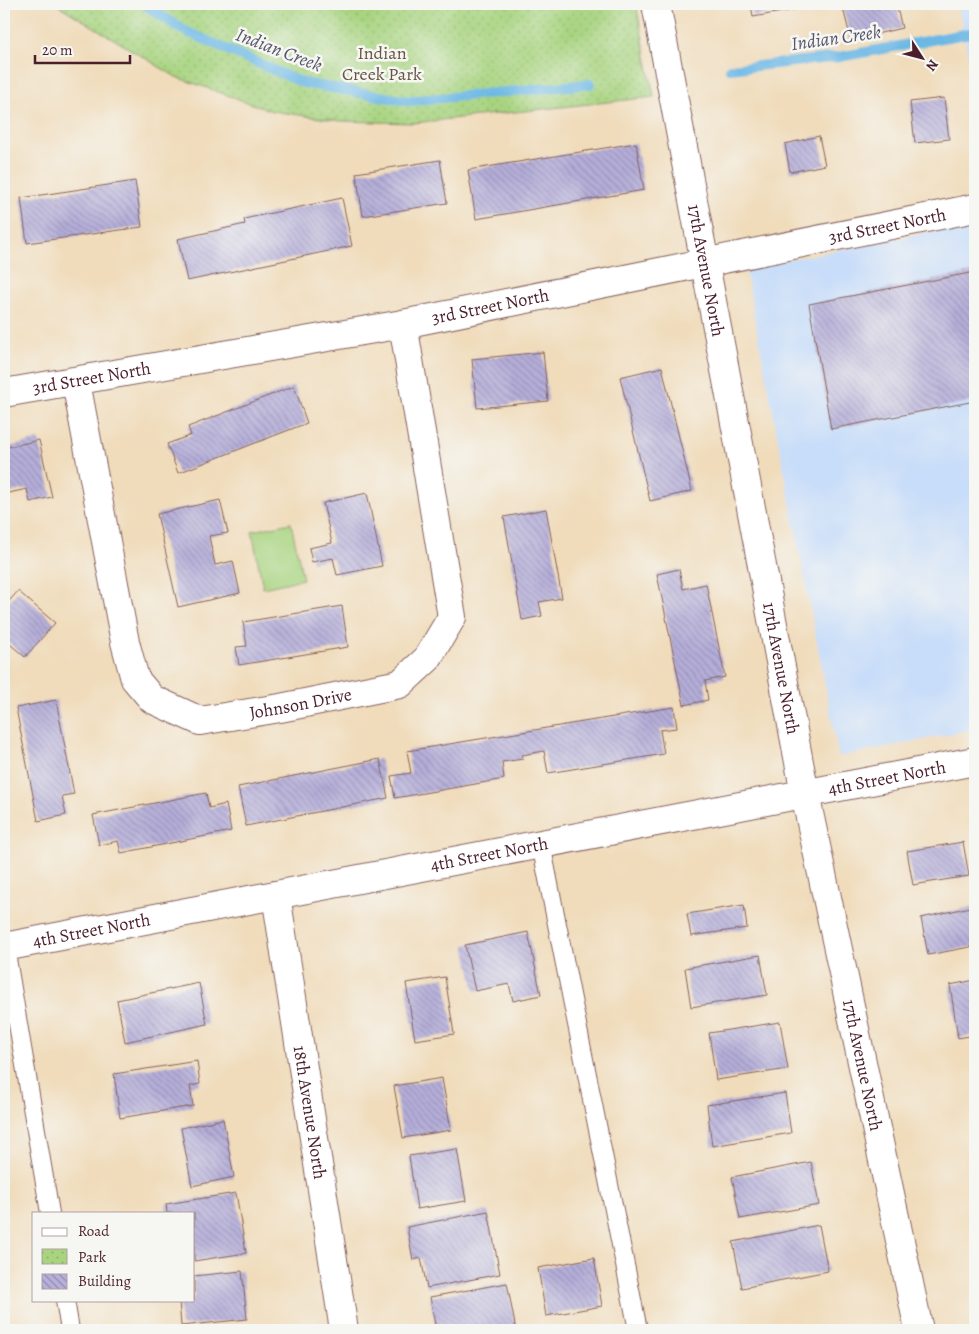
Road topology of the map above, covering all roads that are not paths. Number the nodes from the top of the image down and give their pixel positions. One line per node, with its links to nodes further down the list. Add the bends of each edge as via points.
1 (656, 4): 3 (street, 17th Avenue North)
2 (975, 208): 3 (street, 3rd Street North)
3 (706, 261): 4 (street, 3rd Street North); 8 (street, 17th Avenue North)
4 (403, 324): 5 (street, 3rd Street North); 5 (street, Johnson Drive, via 452,618 427,659 400,684 280,708 200,720 152,699 135,679 125,642)
5 (76, 382): 6 (street, 3rd Street North)
6 (4, 393)
7 (975, 761): 8 (street, 4th Street North)
8 (805, 794): 9 (street, 4th Street North); 17 (street, 17th Avenue North)
9 (541, 844): 10 (street, 4th Street North); 16 (lane)
10 (276, 895): 11 (street, 4th Street North); 15 (street, 18th Avenue North)
11 (4, 947): 12 (lane)
12 (50, 1212)
13 (65, 1302): 14 (lane)
14 (70, 1330)
15 (344, 1330)
16 (638, 1330)
17 (919, 1330)

